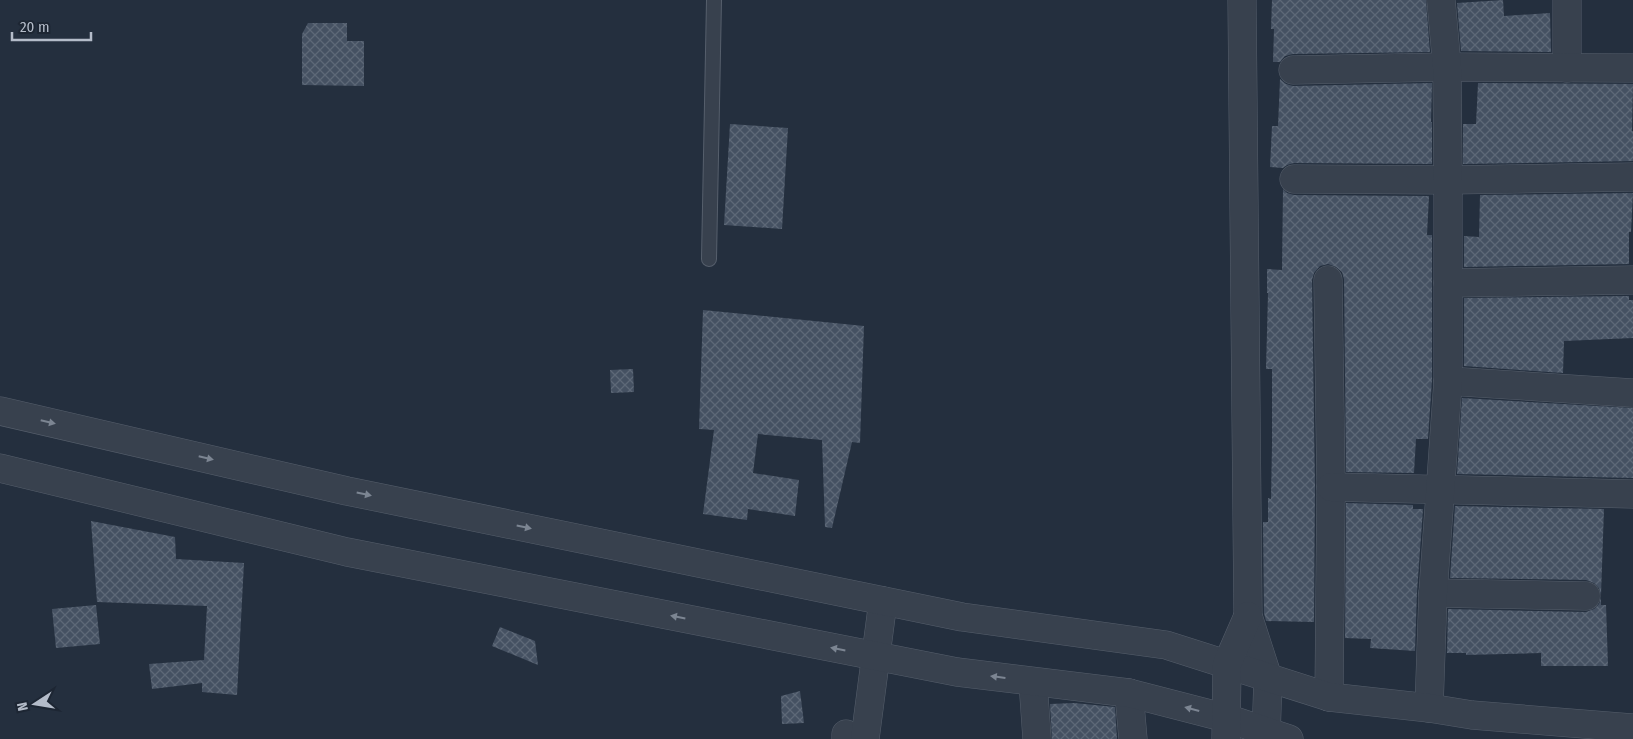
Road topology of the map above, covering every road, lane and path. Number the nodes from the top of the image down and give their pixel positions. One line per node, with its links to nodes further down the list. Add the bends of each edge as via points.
1 (714, 0): 12 (lane)
2 (1242, 0): 26 (street)
3 (1441, 0): 5 (street)
4 (1567, 0): 6 (street)
5 (1447, 67): 6 (street); 8 (street); 11 (street)
6 (1566, 68): 7 (street)
7 (1633, 68)
8 (1293, 70)
9 (1633, 177): 11 (street)
10 (1294, 178): 11 (street)
11 (1448, 180): 15 (street)
12 (709, 259)
13 (1328, 280): 20 (street)
14 (1633, 280): 15 (street)
15 (1448, 283): 16 (street)
16 (1448, 381): 17 (street); 21 (street)
17 (1633, 393)
18 (0, 411): 25 (street, one-way to 25, via 347,491)
19 (0, 468): 27 (street, one-way to 19, via 347,552)
20 (1331, 487): 21 (street); 32 (street)
21 (1440, 489): 22 (street); 23 (street)
22 (1633, 494)
23 (1433, 593): 24 (street); 33 (street)
24 (1586, 596)
25 (883, 601): 27 (street); 28 (street, via 962,617 1166,645)
26 (1248, 616): 28 (street); 29 (street)
27 (876, 656): 30 (street, one-way to 27, via 956,672); 37 (street)
28 (1227, 664): 29 (street); 34 (street)
29 (1268, 678): 32 (street); 36 (street)
30 (1034, 682): 31 (street); 38 (street)
31 (1129, 693): 34 (street, one-way to 31); 39 (street)
32 (1329, 697): 33 (street)
33 (1429, 708): 35 (street, via 1472,715)
34 (1226, 728): 36 (street)
35 (1633, 728)
36 (1274, 736)
37 (852, 737)
38 (1037, 739)
39 (1133, 739)

